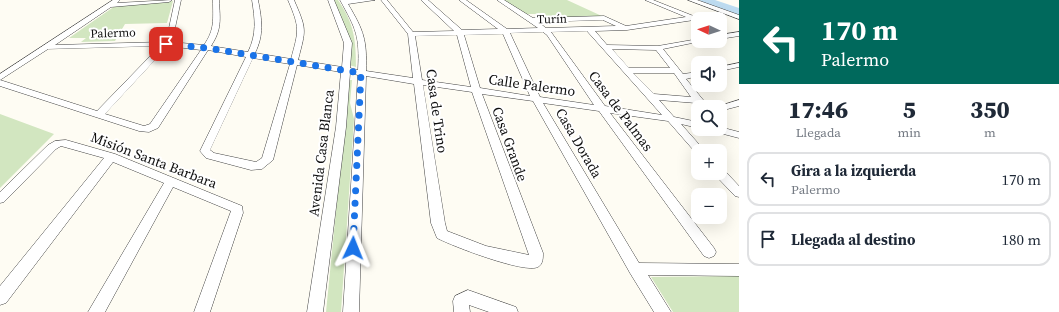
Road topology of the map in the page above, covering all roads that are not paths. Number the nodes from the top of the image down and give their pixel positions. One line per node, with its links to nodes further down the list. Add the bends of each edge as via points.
1 (117, 0): 17 (street)
2 (169, 0): 15 (street)
3 (178, 0): 32 (street)
4 (216, 0): 35 (street, via 216,30)
5 (255, 0): 37 (street, via 260,27)
6 (292, 0): 38 (street, via 301,22 302,33)
7 (330, 0): 42 (street, Avenida Casa Blanca, via 347,39)
8 (372, 0): 16 (street)
9 (384, 0): 28 (street, Casa de Trino)
10 (424, 0): 27 (street)
11 (462, 0): 25 (street)
12 (500, 0): 20 (street, Casa de Palmas)
13 (648, 0): 18 (street)
14 (691, 0): 19 (street)
15 (140, 1): 17 (street)
16 (344, 1): 43 (street, via 362,38)
17 (110, 5): 33 (street)
18 (691, 17)
19 (739, 18)
20 (532, 20): 22 (street, via 604,18); 24 (street, Casa de Palmas)
21 (691, 20): 22 (street, Turín)
22 (627, 28): 23 (street, Turín)
23 (589, 29): 24 (street, Turín); 34 (street)
24 (545, 30): 25 (street, Turín); 56 (street, Casa de Palmas)
25 (505, 31): 27 (street, Turín); 51 (street, Casa Dorada)
26 (727, 31): 29 (street)
27 (460, 32): 28 (street, Turín); 49 (street, Casa Grande)
28 (411, 34): 47 (street, Casa de Trino)
29 (737, 34): 30 (street)
30 (727, 36)
31 (691, 42): 36 (street)
32 (166, 44): 33 (street, Palermo); 35 (street, Palermo); 57 (street)
33 (47, 47): 46 (street)
34 (607, 47): 36 (street); 41 (street)
35 (207, 48): 37 (street, Palermo); 57 (street, via 154,126 143,129)
36 (658, 48): 44 (street)
37 (250, 55): 38 (street, Palermo); 38 (street, via 205,151 210,156 251,166 258,166 267,160)
38 (295, 62): 42 (street, Palermo)
39 (739, 65): 40 (street)
40 (727, 68)
41 (627, 70): 44 (street); 50 (street)
42 (346, 71): 43 (street, Palermo); 76 (street, Avenida Casa Blanca, via 341,127)
43 (361, 73): 47 (street, Calle Palermo); 77 (street)
44 (680, 74): 45 (street); 52 (street)
45 (691, 74)
46 (0, 78)
47 (419, 82): 49 (street, Calle Palermo); 69 (street, Casa de Trino, via 438,222 442,234 516,260)
48 (0, 83): 57 (street)
49 (476, 90): 51 (street, Calle Palermo); 69 (street, Casa Grande, via 536,253)
50 (651, 97): 53 (street); 58 (street)
51 (536, 100): 56 (street, Calle Palermo); 70 (street, Casa Dorada)
52 (700, 100)
53 (691, 102)
54 (739, 103): 55 (street)
55 (727, 106)
56 (602, 109): 58 (street, Calle Palermo); 68 (street, Casa de Palmas)
57 (100, 114)
58 (670, 119): 59 (street, Calle Palermo); 62 (street)
59 (691, 124)
60 (727, 132): 61 (street)
61 (739, 135)
62 (693, 144)
63 (111, 157): 65 (street, Misión Santa Barbara); 67 (street, Misión Santa Barbara, via 59,143); 72 (street)
64 (727, 180): 66 (street)
65 (171, 181): 74 (street); 75 (street, Misión Santa Barbara, via 237,209)
66 (739, 193)
67 (0, 199)
68 (710, 252)
69 (533, 262)
70 (635, 269): 71 (street); 79 (street, Casa Dorada)
71 (739, 270)
72 (0, 298)
73 (462, 305): 78 (street, via 468,297)
74 (96, 312)
75 (202, 312)
76 (315, 312)
77 (351, 312)
78 (510, 312)
79 (662, 312)

